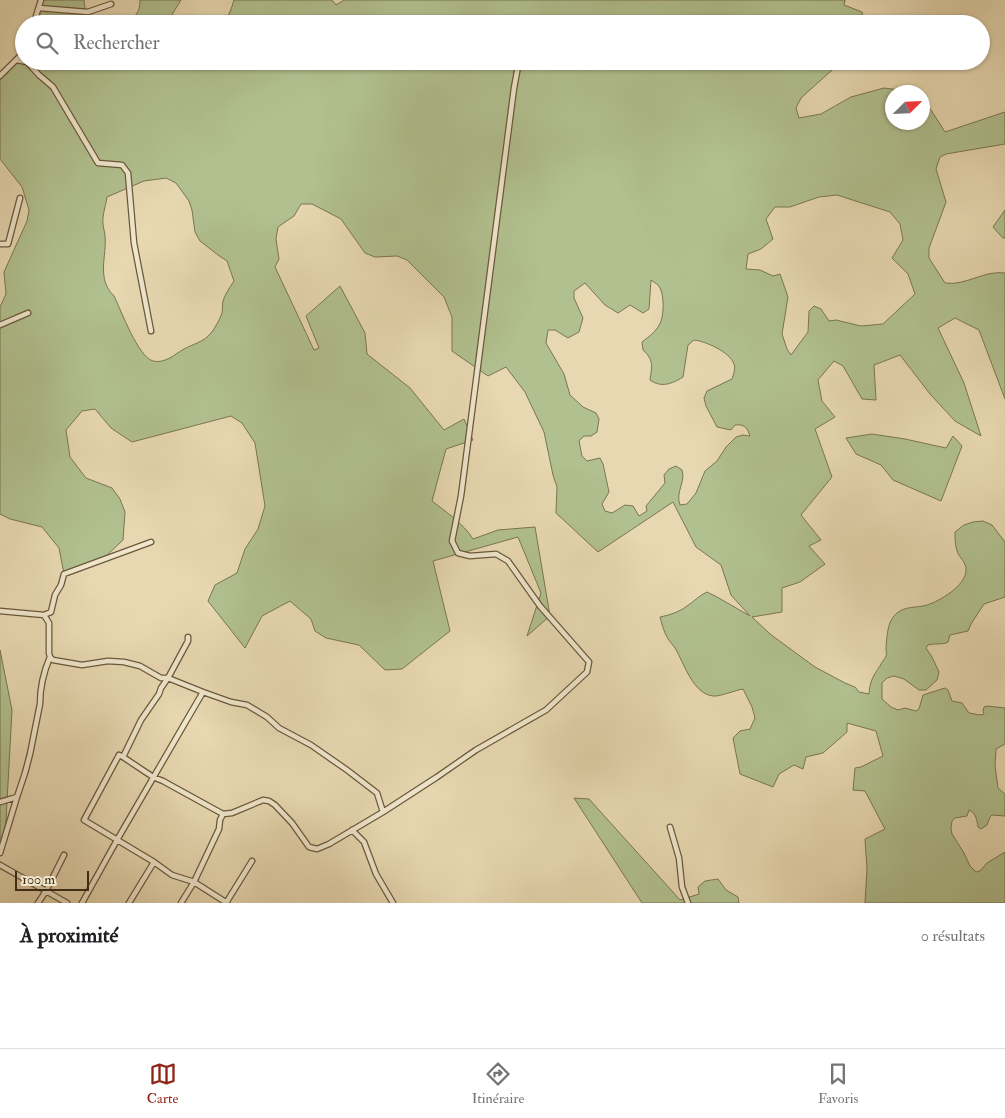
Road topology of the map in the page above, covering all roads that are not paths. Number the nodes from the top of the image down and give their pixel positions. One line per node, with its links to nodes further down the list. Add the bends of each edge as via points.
1 (41, 0): 3 (street)
2 (111, 4): 3 (street, via 88,12)
3 (39, 8): 4 (street)
4 (37, 15)
5 (15, 62): 8 (street)
6 (34, 70): 13 (street, via 53,87 98,163 122,165 128,173 134,242)
7 (517, 70): 25 (street, via 462,496 452,541 458,553 470,556 496,554 508,561 540,606 590,662 587,672 546,710 476,750)
8 (0, 76)
9 (20, 198): 10 (street, via 8,244)
10 (0, 244)
11 (28, 313): 12 (street)
12 (0, 326)
13 (150, 331)
14 (151, 542): 16 (street, via 64,574 51,612)
15 (0, 611): 16 (street)
16 (44, 615): 18 (street, via 48,623)
17 (188, 637): 19 (street)
18 (50, 657): 19 (street, via 58,662 82,664 124,662); 23 (street, via 30,754)
19 (168, 678): 20 (street); 21 (street, via 141,720)
20 (204, 692): 22 (street); 25 (street, via 246,705 311,745 377,793)
21 (123, 757): 22 (street); 29 (street, via 119,755 84,820)
22 (153, 777): 26 (street); 29 (street)
23 (17, 797): 24 (street); 30 (street)
24 (0, 802)
25 (383, 812): 28 (street)
26 (223, 814): 28 (street, via 263,800 269,801 292,823 309,847 317,850); 35 (street)
27 (670, 827): 44 (street)
28 (352, 830): 43 (street, via 364,842 376,874)
29 (116, 840): 33 (street); 39 (street)
30 (0, 853)
31 (64, 855): 36 (street)
32 (252, 861): 42 (street)
33 (154, 862): 35 (street, via 172,875); 40 (street)
34 (0, 865): 36 (street)
35 (194, 882): 41 (street); 42 (street)
36 (46, 891): 37 (street); 38 (street)
37 (38, 903)
38 (67, 903)
39 (82, 903)
40 (129, 903)
41 (181, 903)
42 (226, 903)
43 (393, 903)
44 (688, 903)

